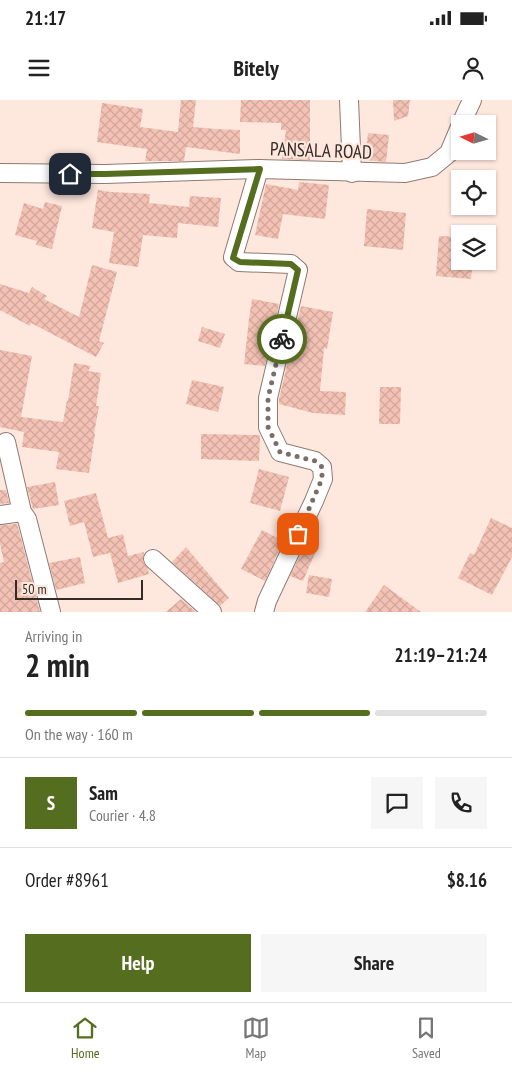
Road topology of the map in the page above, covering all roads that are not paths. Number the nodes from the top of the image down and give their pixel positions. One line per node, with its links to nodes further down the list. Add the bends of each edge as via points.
1 (349, 100): 7 (street)
2 (472, 100): 3 (street, PANSALA ROAD)
3 (465, 115)
4 (451, 148): 7 (street, PANSALA ROAD, via 432,167 405,173)
5 (260, 169): 6 (street, via 105,174); 7 (street, PANSALA ROAD); 14 (street, PANSALA ROAD, via 233,258 240,262 291,264 298,270 268,398 268,427 280,452 315,461 322,467 322,479 314,501)
6 (0, 173)
7 (352, 173)
8 (6, 442): 9 (street)
9 (22, 512): 10 (street); 12 (street, via 27,519)
10 (0, 515)
11 (153, 559): 13 (street)
12 (51, 612)
13 (212, 612)
14 (264, 612)

